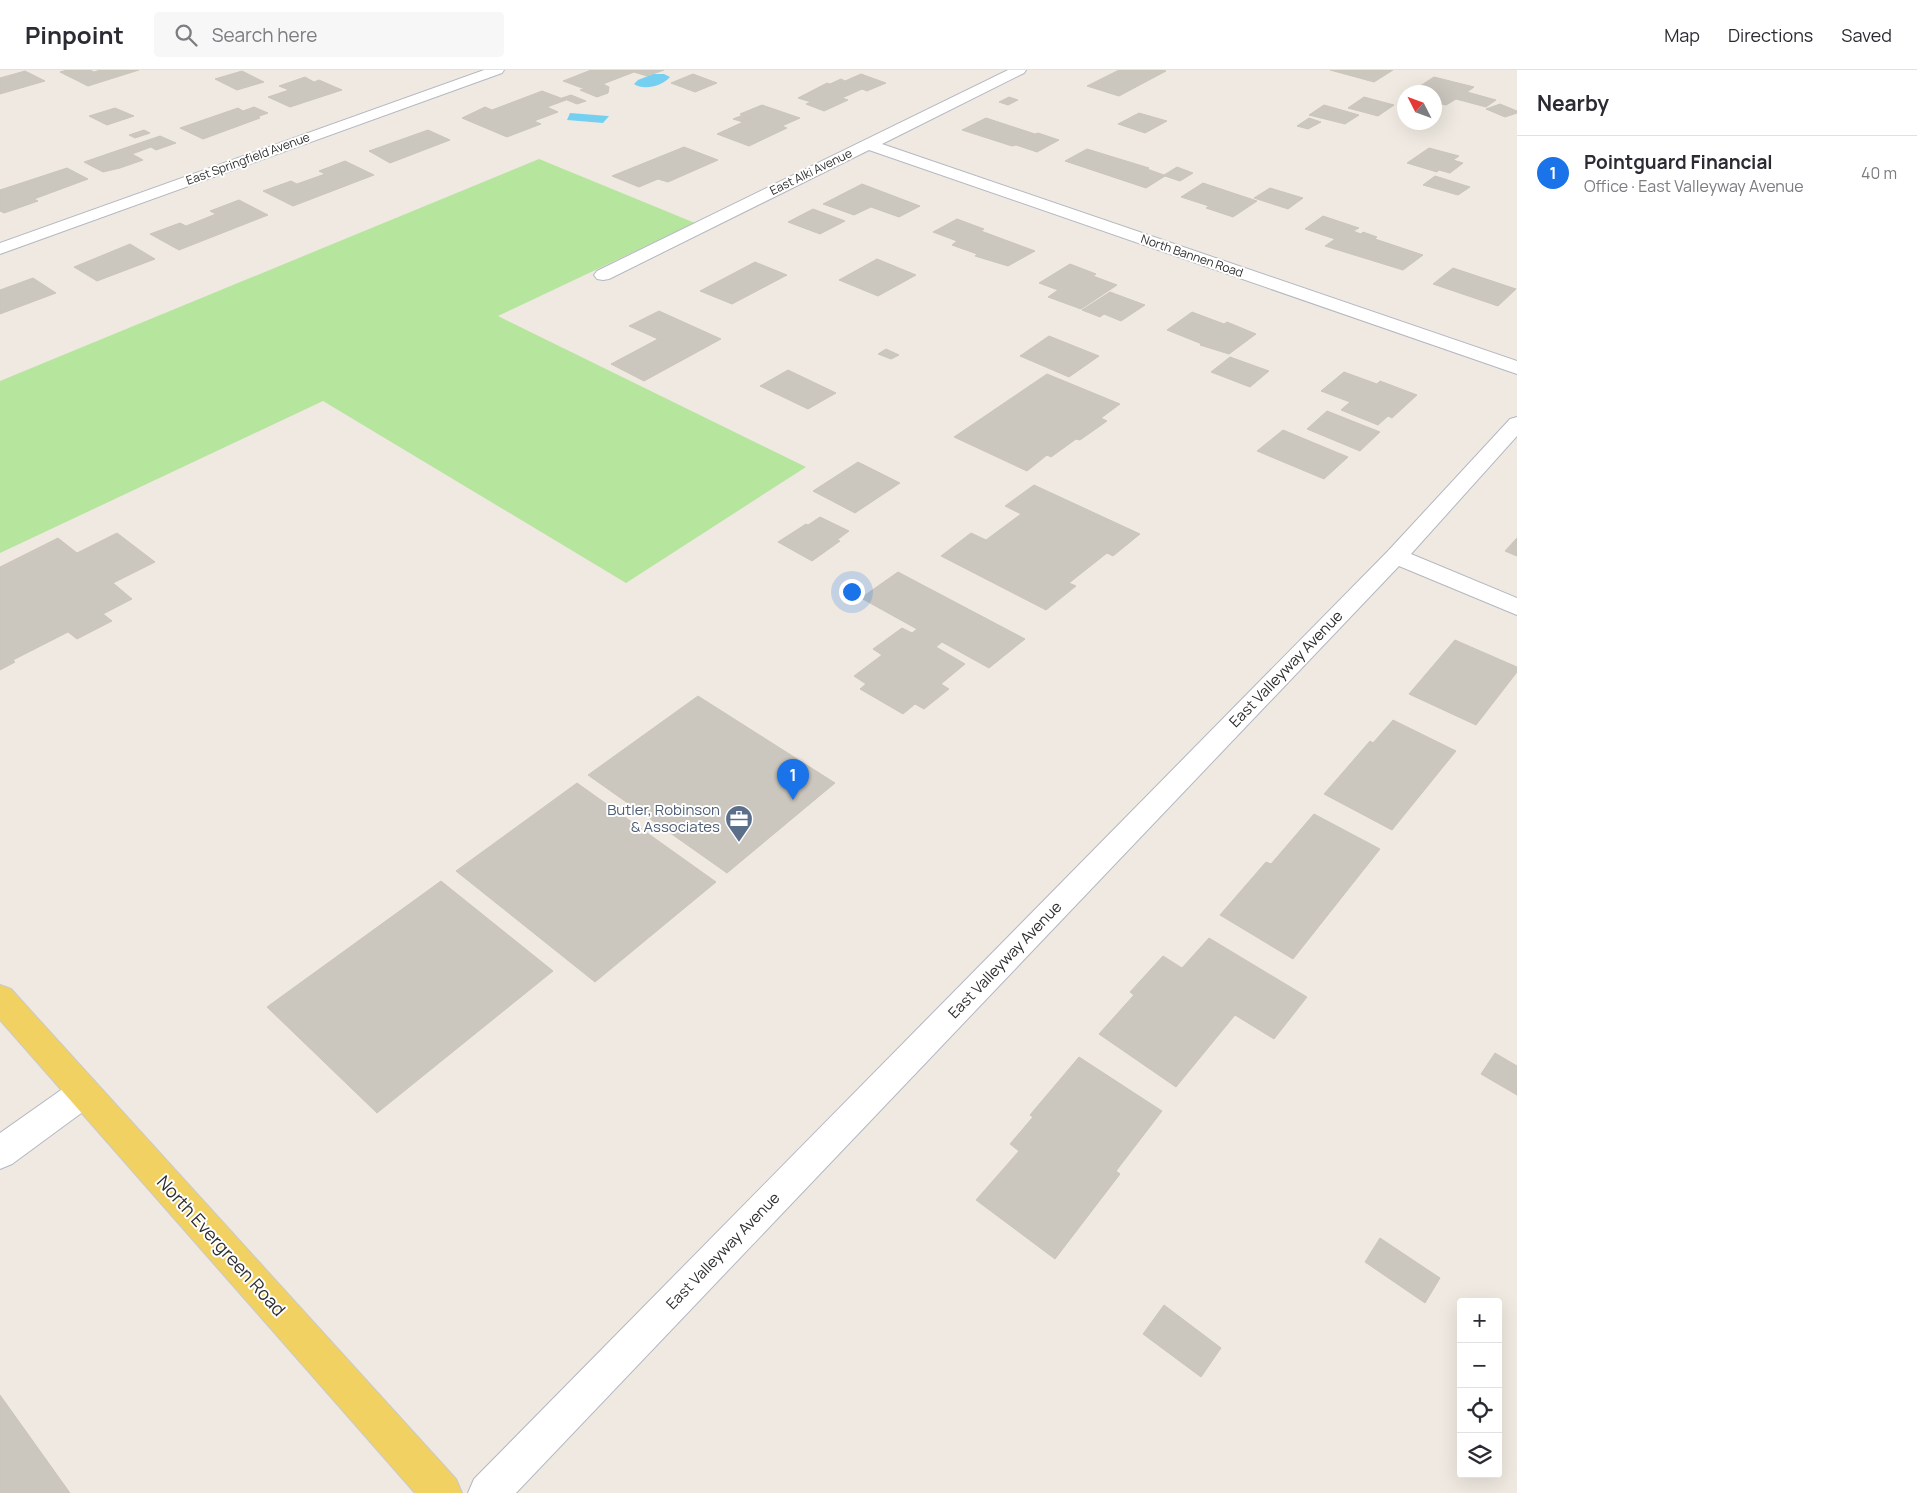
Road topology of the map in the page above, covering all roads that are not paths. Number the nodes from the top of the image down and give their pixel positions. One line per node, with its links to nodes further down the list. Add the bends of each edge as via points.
1 (497, 70): 4 (street, East Springfield Avenue)
2 (1019, 70): 3 (street, East Alki Avenue)
3 (868, 144): 5 (street, East Alki Avenue); 6 (street, North Bannen Road)
4 (0, 249)
5 (603, 275)
6 (1517, 368)
7 (1517, 423): 8 (street, East Valleyway Avenue)
8 (1396, 556): 9 (street); 14 (street, East Valleyway Avenue)
9 (1517, 607)
10 (0, 998): 11 (main road, North Evergreen Road)
11 (83, 1093): 12 (street); 13 (main road, North Evergreen Road)
12 (0, 1154)
13 (442, 1493)
14 (488, 1493)

